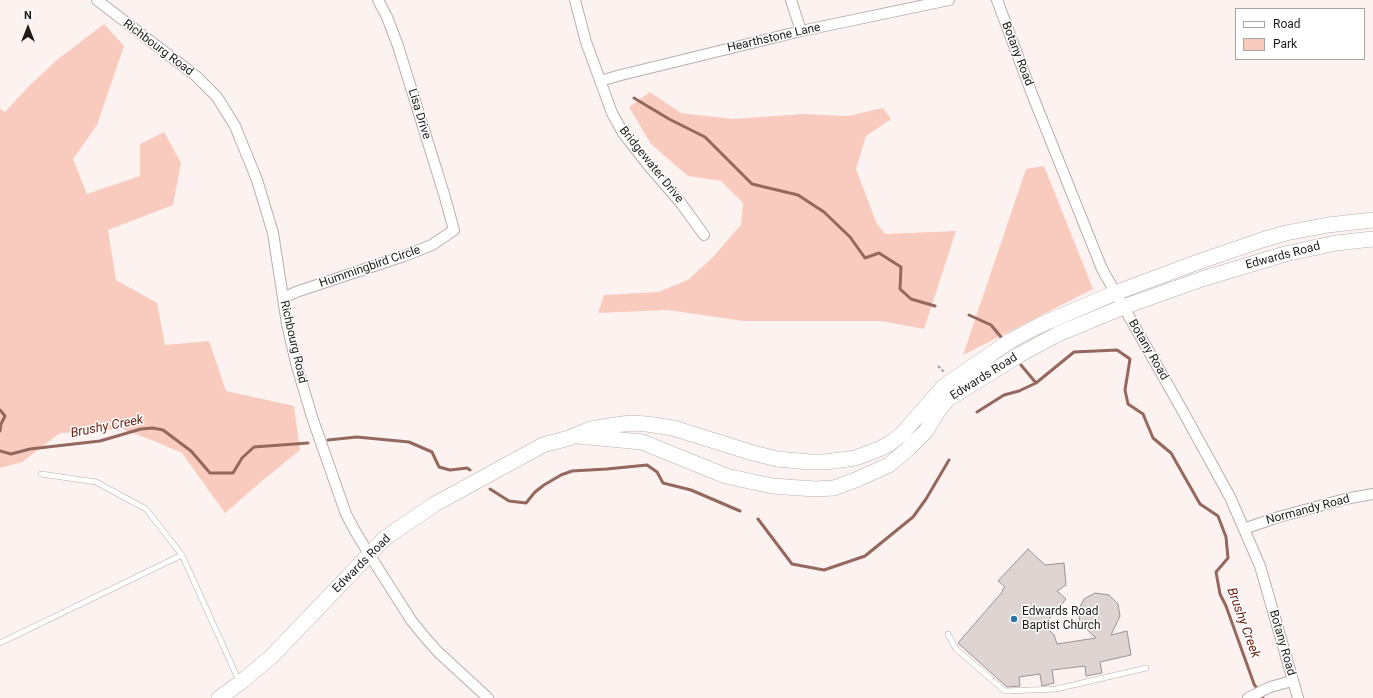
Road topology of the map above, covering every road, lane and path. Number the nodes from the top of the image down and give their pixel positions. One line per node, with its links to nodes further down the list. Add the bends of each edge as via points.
1 (97, 0): 16 (street, Richbourg Road, via 196,76 227,111 248,155 273,233)
2 (378, 0): 10 (street, Lisa Drive, via 398,46)
3 (575, 0): 8 (street, Bridgewater Drive)
4 (790, 0): 7 (street)
5 (949, 0): 7 (street, Hearthstone Lane)
6 (997, 0): 15 (street, Botany Road, via 1087,232)
7 (801, 31): 8 (street, Hearthstone Lane)
8 (600, 81): 12 (street, Bridgewater Drive, via 623,133)
9 (1373, 220): 11 (street, Edwards Road)
10 (454, 230): 16 (street, Hummingbird Circle, via 432,245)
11 (1286, 233): 14 (street); 15 (street, Edwards Road)
12 (704, 234)
13 (1373, 240): 14 (street, Edwards Road, via 1336,243)
14 (1291, 253): 17 (street, Edwards Road, via 1202,279)
15 (1115, 293): 17 (street, Botany Road); 18 (street, Edwards Road, via 1040,325 1010,341 944,386 902,434 889,444 856,458 825,462 777,459 673,428 647,424 615,424)
16 (283, 298): 22 (street, Richbourg Road, via 296,363 312,417 346,514)
17 (1123, 307): 18 (street, Edwards Road, via 1058,334 948,399 938,410 926,431 889,465 834,488 772,486 726,476 642,442 589,436); 21 (street, Botany Road, via 1230,497)
18 (569, 438): 22 (street, Edwards Road, via 543,445 435,504 385,538)
19 (41, 474): 23 (lane, via 96,482 146,509)
20 (1373, 494): 21 (street, Normandy Road, via 1345,499)
21 (1244, 529): 27 (street, Botany Road, via 1260,566)
22 (369, 554): 28 (street, Edwards Road, via 272,656); 31 (street, Richbourg Road, via 423,635)
23 (182, 556): 25 (lane); 28 (lane)
24 (948, 634): 26 (lane, via 956,649 1005,691 1056,689)
25 (0, 643)
26 (1146, 668)
27 (1292, 680): 29 (street); 32 (street, Botany Road)
28 (240, 683): 30 (street, Edwards Road)
29 (1249, 697)
30 (219, 698)
31 (488, 698)
32 (1298, 698)

